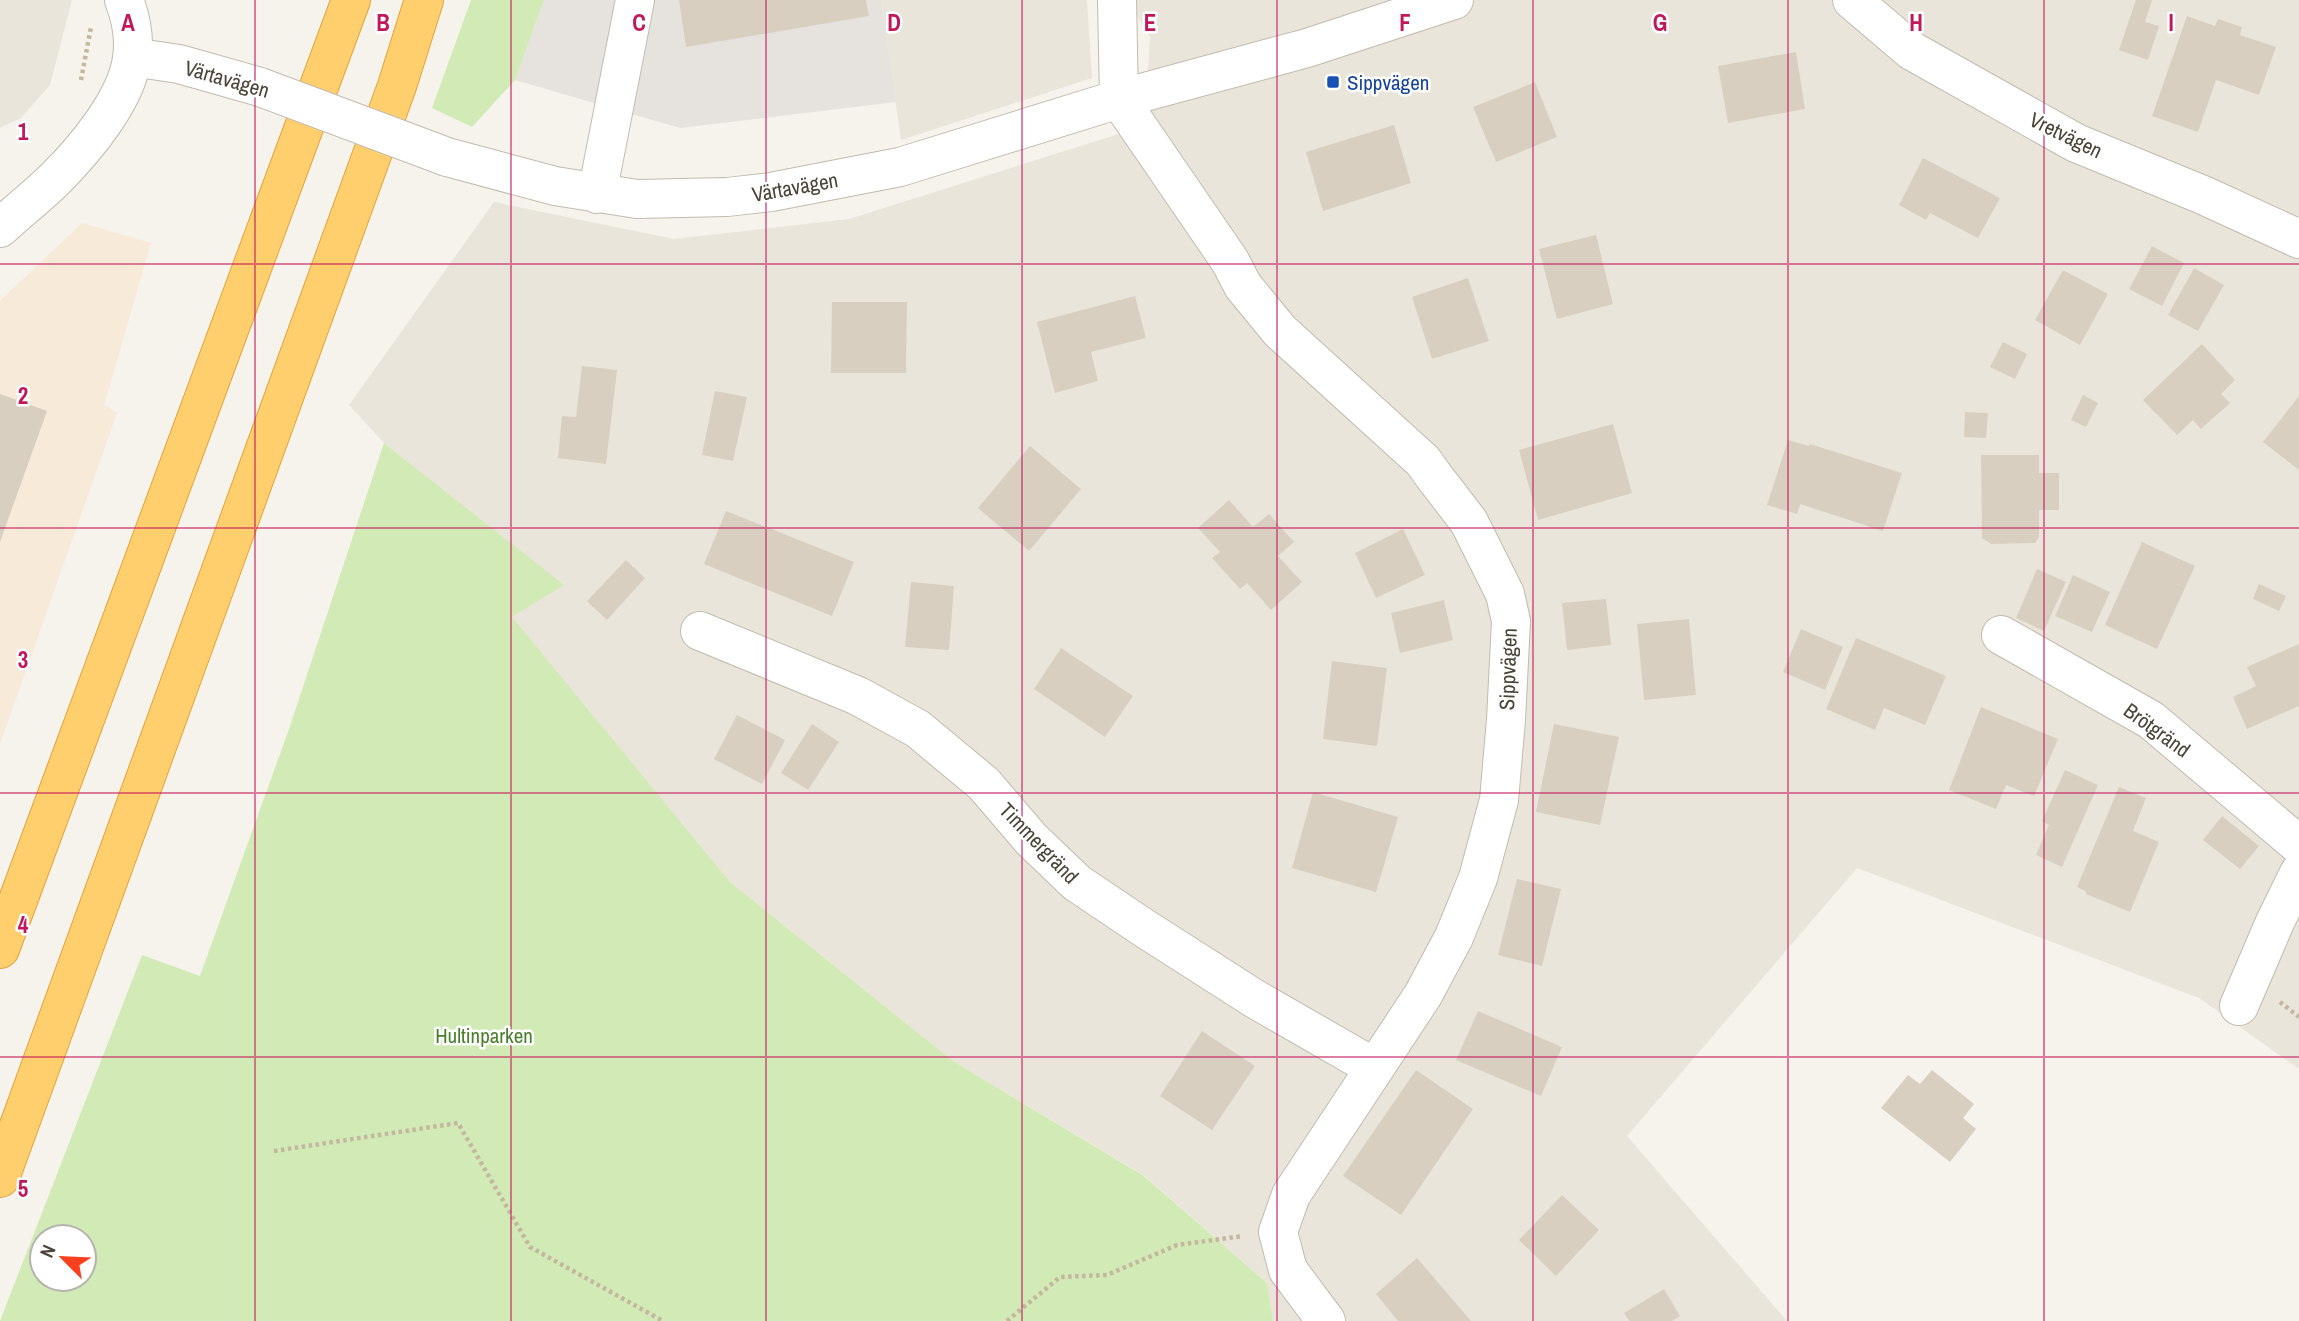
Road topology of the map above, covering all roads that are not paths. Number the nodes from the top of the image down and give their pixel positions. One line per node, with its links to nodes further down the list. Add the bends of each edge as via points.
1 (351, 0): 17 (highway)
2 (424, 0): 20 (highway, via 397,86)
3 (635, 0): 10 (street)
4 (1117, 0): 9 (street)
5 (1454, 0): 9 (street, Värtavägen, via 1307,48)
6 (1852, 0): 12 (street, Vretvägen, via 1912,51 2076,143)
7 (108, 8): 8 (street, via 132,20)
8 (132, 57): 10 (street, Värtavägen, bridge, via 179,64 260,87 447,157); 11 (street, via 115,105 87,142 57,178)
9 (1119, 99): 10 (street, Värtavägen, via 900,167 771,192 637,199); 19 (street, Sippvägen, via 1244,286 1280,331 1423,461 1469,522 1504,594 1511,621 1499,800 1478,878 1454,937)
10 (597, 194)
11 (0, 227)
12 (2299, 239)
13 (700, 631): 19 (street, Timmergränd, via 858,696 918,729 984,784 1077,883 1255,999)
14 (2001, 635): 15 (street, Brötgränd, via 2151,720)
15 (2299, 845)
16 (2299, 873): 18 (street)
17 (0, 949)
18 (2239, 1006)
19 (1375, 1068): 21 (street, Sippvägen, via 1291,1195 1278,1232 1288,1270)
20 (0, 1178)
21 (1325, 1321)

